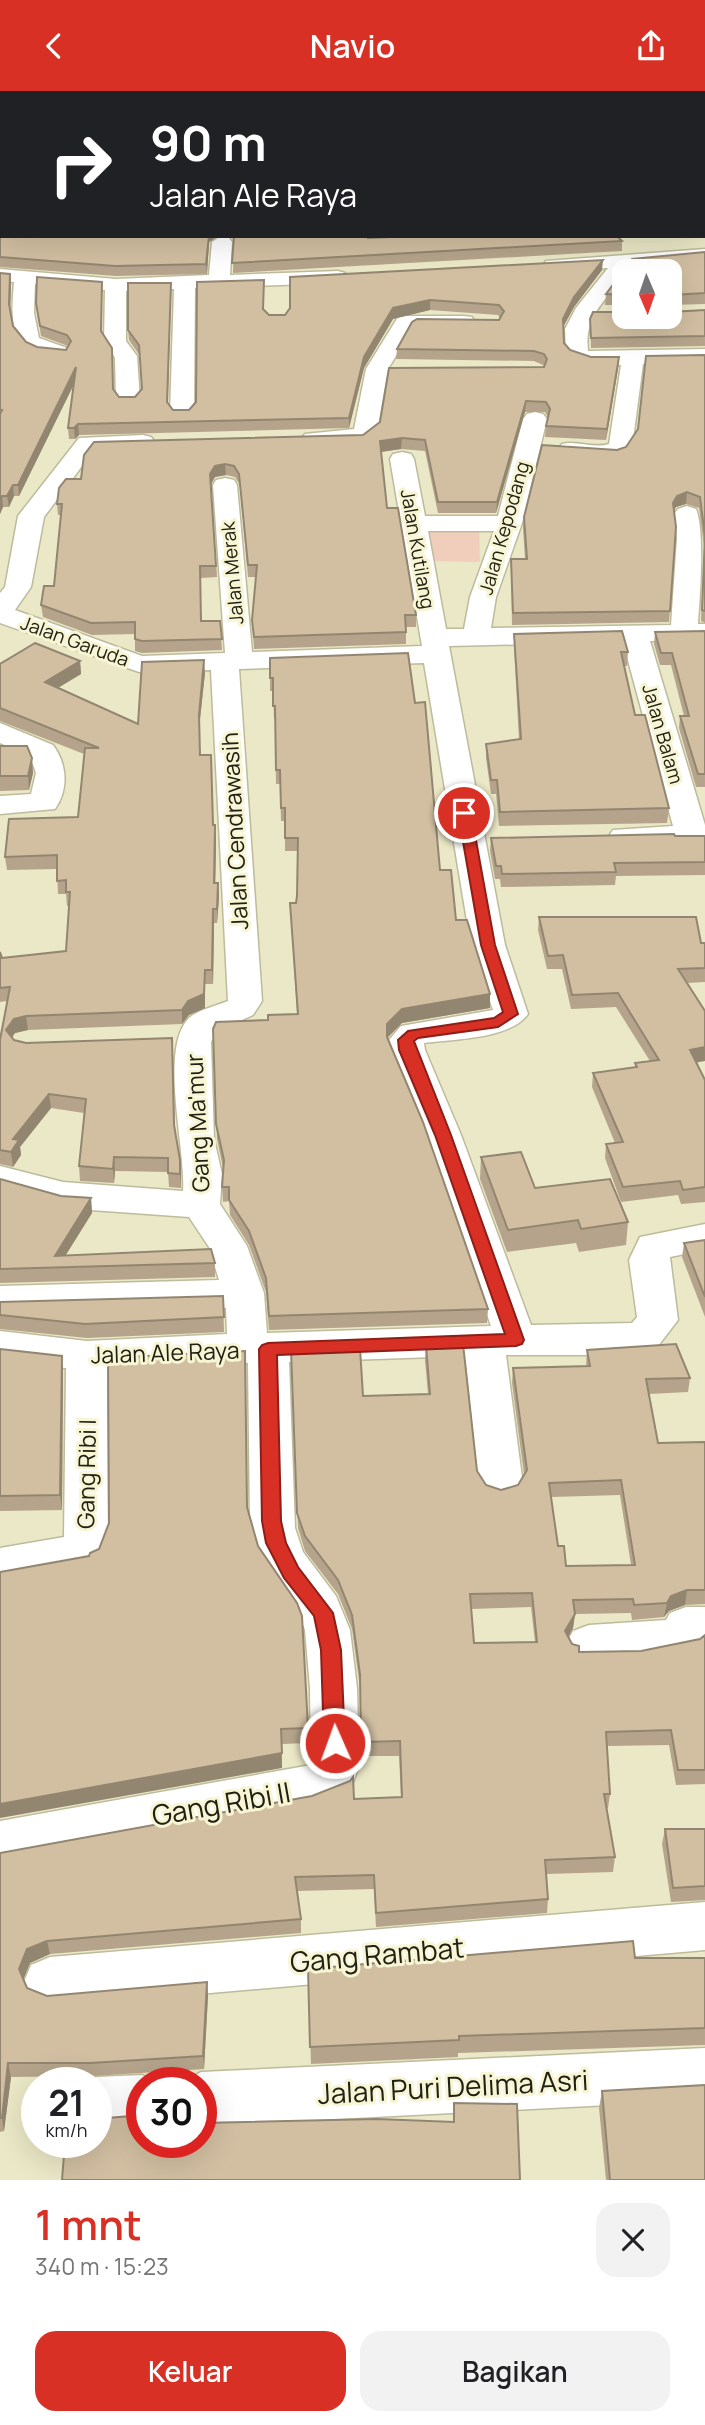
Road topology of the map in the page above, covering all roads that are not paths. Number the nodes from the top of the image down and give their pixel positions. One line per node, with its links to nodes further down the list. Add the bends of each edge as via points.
1 (222, 242): 9 (street)
2 (621, 253): 3 (street, via 641,260); 4 (street); 13 (street, via 619,270)
3 (705, 253)
4 (537, 266)
5 (0, 275): 7 (street)
6 (359, 276): 8 (street)
7 (25, 278): 11 (street); 16 (street, via 23,310 29,341)
8 (278, 281): 9 (street); 12 (street)
9 (219, 283): 10 (street)
10 (185, 284): 11 (street); 22 (street)
11 (116, 285): 21 (street, via 115,341 126,356)
12 (277, 305)
13 (583, 313): 14 (street); 18 (street, via 576,329 577,352 582,358)
14 (611, 314)
15 (490, 323): 19 (street, via 406,322)
16 (59, 353)
17 (705, 356): 18 (street)
18 (633, 358): 26 (street, via 622,440 616,451)
19 (376, 369): 20 (street); 24 (street, via 365,432 355,438)
20 (402, 369)
21 (128, 400)
22 (182, 412)
23 (535, 419): 26 (street, Jalan Kepodang)
24 (291, 440)
25 (169, 442): 32 (street, via 89,431 31,516 18,587)
26 (528, 445): 30 (street, Jalan Kepodang)
27 (402, 459): 31 (street, Jalan Kutilang)
28 (225, 485): 37 (street, Jalan Merak)
29 (687, 514): 33 (street)
30 (509, 523): 31 (street); 35 (street, Jalan Kepodang, via 488,581)
31 (413, 524): 36 (street, Jalan Kutilang)
32 (0, 613): 37 (street, Jalan Garuda, via 139,664)
33 (695, 632): 34 (street, Jalan Garuda)
34 (634, 634): 35 (street, Jalan Garuda); 40 (street, Jalan Balam)
35 (476, 638): 36 (street, Jalan Garuda)
36 (436, 646): 37 (street, Jalan Garuda); 42 (street)
37 (232, 661): 43 (street, Jalan Cendrawasih)
38 (4, 735): 39 (street, via 43,751 50,764 50,786 44,803)
39 (0, 805)
40 (698, 834): 41 (street)
41 (591, 838)
42 (482, 839): 49 (street, via 488,945 511,1014 498,1022 413,1034 406,1040 443,1135)
43 (244, 1001): 45 (street, Gang Ma'mur, via 241,1008 181,1037 194,1098)
44 (0, 1179): 45 (street, via 63,1195)
45 (201, 1205): 47 (street, Gang Ma'mur, via 228,1246)
46 (705, 1237): 49 (street, Jalan Ale Raya, via 654,1247 649,1260 658,1321 644,1336)
47 (244, 1293): 48 (street); 51 (street, Gang Ma'mur)
48 (0, 1300)
49 (500, 1340): 51 (street, Jalan Ale Raya); 53 (street)
50 (0, 1346): 52 (street, Jalan Ale Raya)
51 (258, 1348): 52 (street, Jalan Ale Raya); 57 (street, Gang Ribi II, via 276,1543 291,1572 323,1613 328,1630 332,1778 312,1787)
52 (87, 1356): 54 (street, Gang Ribi I, via 86,1537 82,1550)
53 (501, 1485)
54 (0, 1566)
55 (705, 1626): 56 (street, via 686,1626 681,1638)
56 (589, 1644)
57 (0, 1843)
58 (705, 1926): 59 (street, Gang Rambat)
59 (50, 1982)
60 (705, 2074): 61 (street, Jalan Puri Delima Asri)
61 (217, 2098)

